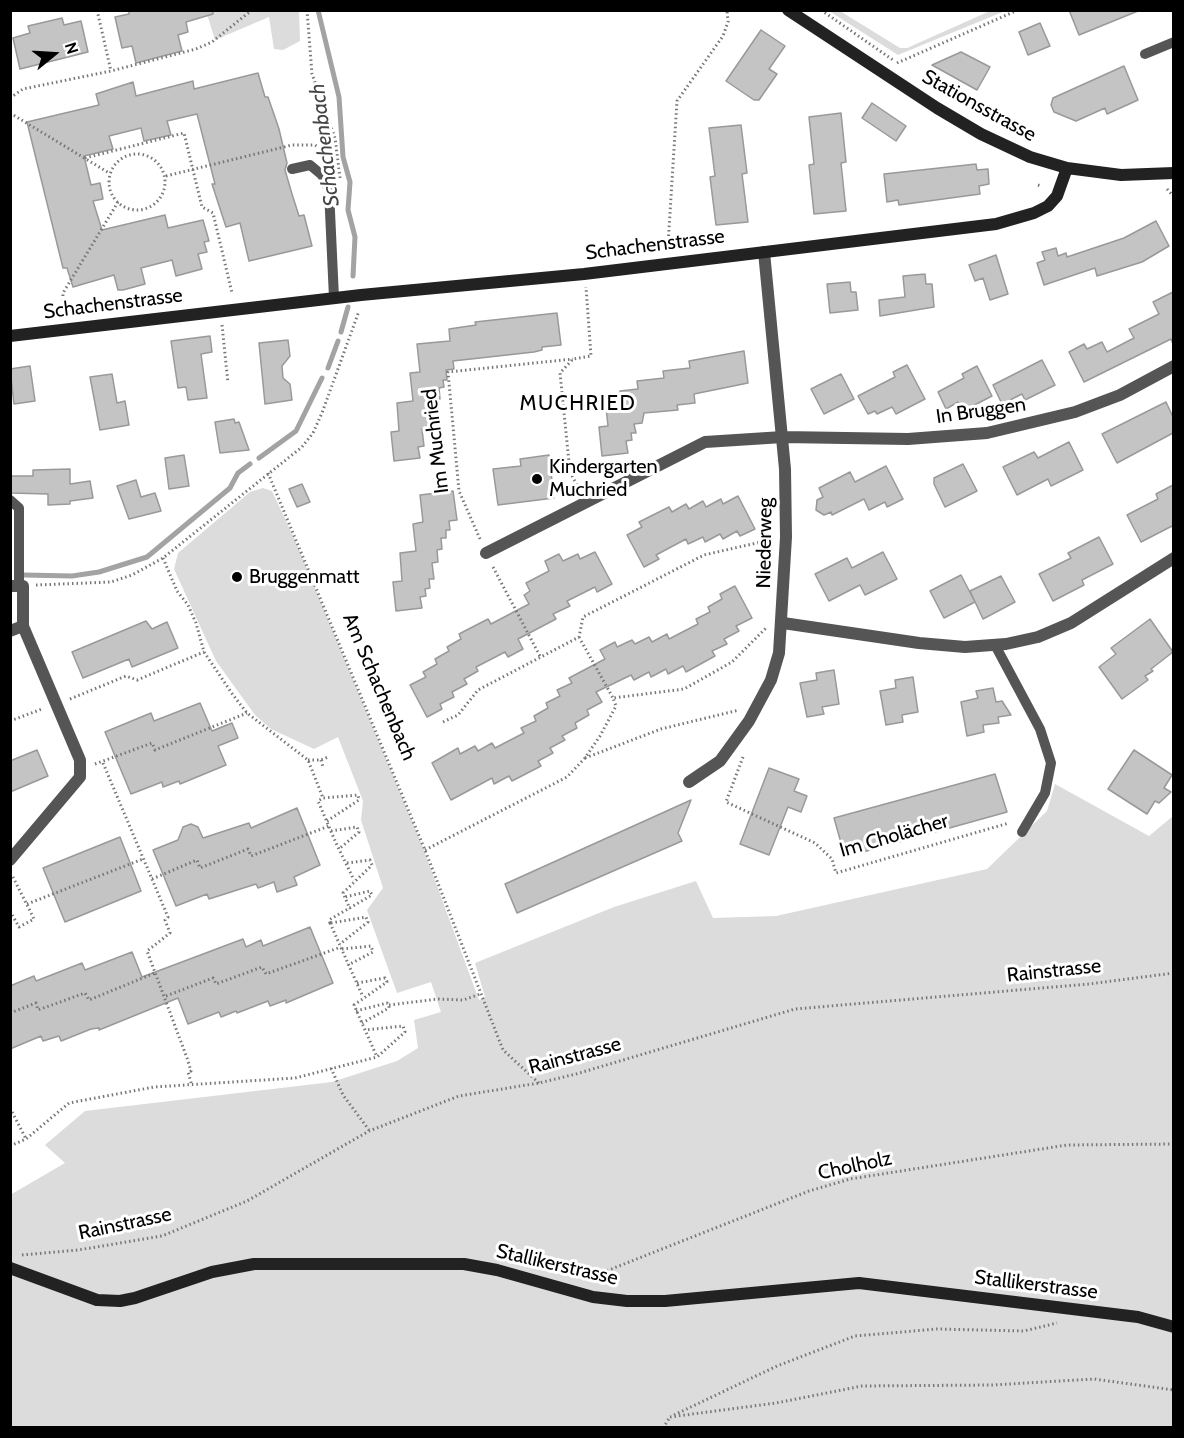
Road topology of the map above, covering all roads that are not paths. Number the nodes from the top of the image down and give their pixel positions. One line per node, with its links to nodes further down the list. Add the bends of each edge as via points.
1 (788, 10): 4 (street, Stationsstrasse, via 981,134 1030,157)
2 (1173, 42): 3 (lane)
3 (1145, 54)
4 (1067, 168): 6 (street, Stationsstrasse, via 1121,175); 7 (street, Schachenstrasse, via 1057,196 1048,206 1013,220)
5 (292, 169): 8 (lane, via 310,165 322,175 329,190)
6 (1173, 173)
7 (764, 252): 8 (street, Schachenstrasse); 11 (street, Niederweg)
8 (334, 298): 9 (street, Schachenstrasse)
9 (10, 336)
10 (1173, 366): 11 (street, In Bruggen, via 1119,395 1076,412 987,434 908,439)
11 (783, 438): 13 (street, via 705,441); 16 (street, Niederweg, via 786,537)
12 (10, 500): 15 (lane, via 19,508)
13 (486, 553)
14 (1173, 558): 19 (street, via 1071,623 1038,637)
15 (18, 586): 17 (street)
16 (777, 625): 19 (street, via 919,643); 20 (street, via 779,653 771,681 756,710 720,762)
17 (23, 626): 18 (street); 22 (street, via 76,747 80,777)
18 (10, 631)
19 (995, 645): 21 (lane, via 1040,729 1051,763 1046,793)
20 (689, 782)
21 (1022, 832)
22 (10, 860)
23 (10, 1268): 24 (street, Stallikerstrasse, via 78,1295 120,1301 233,1266 276,1262 464,1264 627,1301 859,1283 1138,1317)
24 (1173, 1327)

